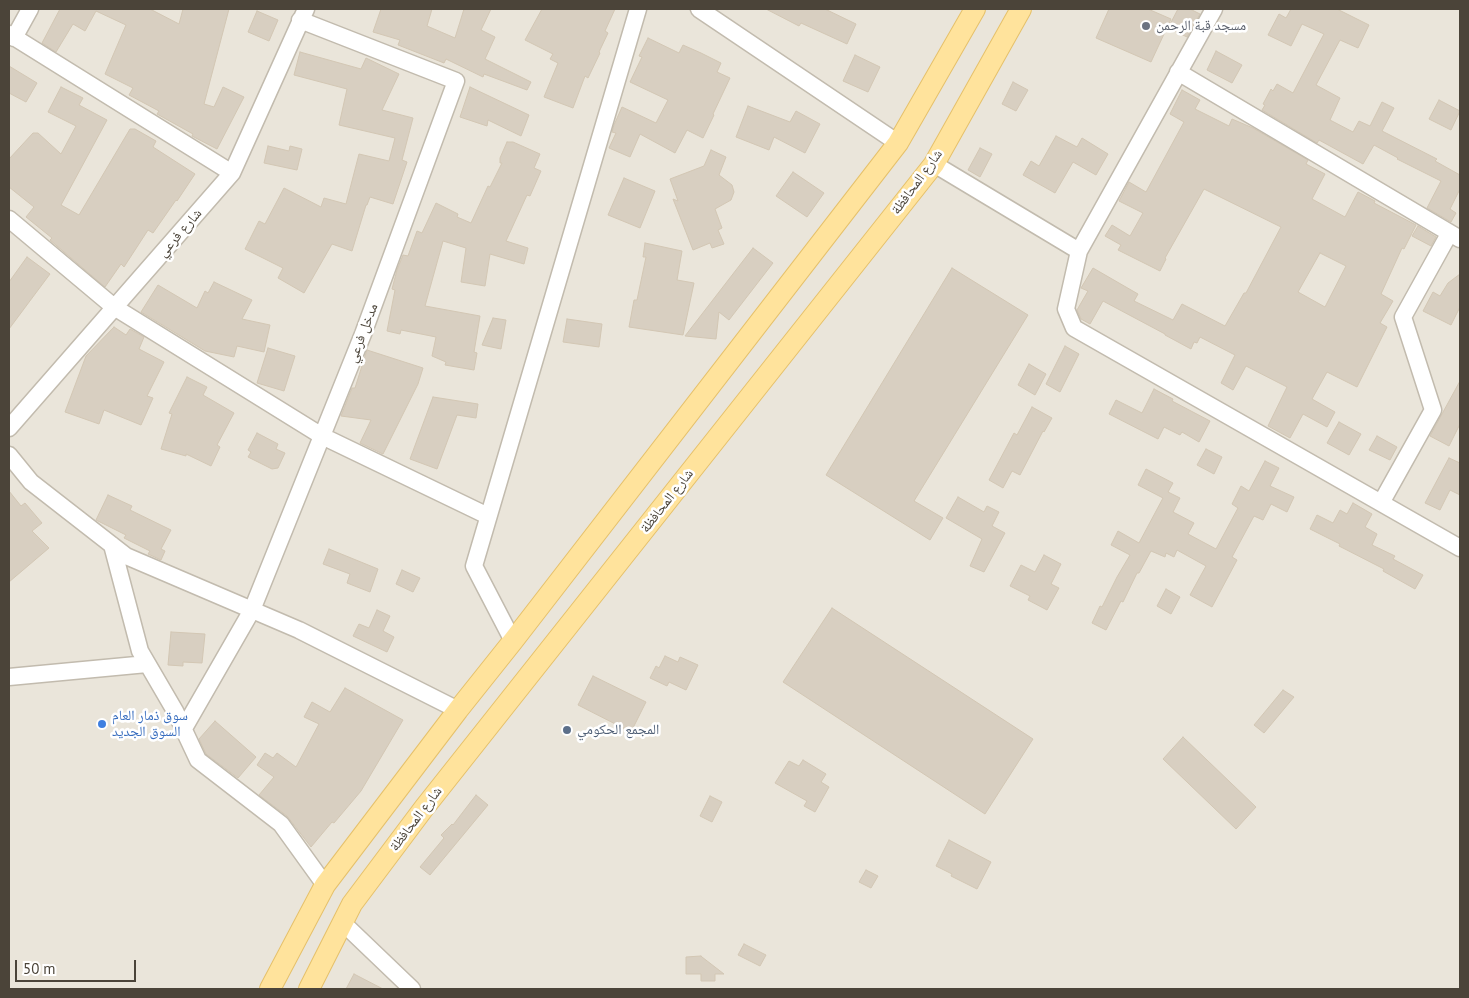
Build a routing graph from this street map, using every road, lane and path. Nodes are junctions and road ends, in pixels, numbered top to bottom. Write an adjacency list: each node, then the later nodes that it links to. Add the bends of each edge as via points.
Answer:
1 (30, 9): 8 (street)
2 (638, 9): 21 (street)
3 (700, 9): 10 (street)
4 (975, 9): 10 (main road)
5 (1021, 9): 11 (main road, شارع المحافظة)
6 (1214, 9): 9 (street)
7 (303, 14): 12 (street, شارع فرعي); 18 (street, مدخل فرعي, via 456,81)
8 (12, 36): 12 (street)
9 (1178, 72): 14 (street); 15 (street)
10 (898, 143): 25 (main road)
11 (934, 164): 15 (street); 31 (main road, شارع المحافظة)
12 (232, 173): 16 (street, شارع فرعي)
13 (9, 219): 16 (street)
14 (1455, 236): 20 (street, via 1403,317 1433,410)
15 (1079, 251): 20 (street, via 1066,308 1074,328)
16 (114, 308): 17 (street, شارع فرعي); 18 (street)
17 (9, 428)
18 (322, 436): 21 (street); 24 (street, مدخل فرعي)
19 (9, 454): 22 (street, via 31,482)
20 (1381, 503): 23 (street)
21 (488, 516): 25 (street, via 474,566)
22 (112, 545): 24 (street, via 126,556); 26 (street, via 140,652)
23 (1460, 548)
24 (252, 610): 28 (street, via 299,630); 29 (street, مدخل فرعي)
25 (513, 641): 28 (main road)
26 (147, 664): 27 (street); 29 (street)
27 (9, 677)
28 (458, 710): 30 (main road)
29 (183, 730): 32 (street, via 198,760 281,824)
30 (398, 788): 31 (main road); 32 (main road)
31 (424, 808): 33 (main road, شارع المحافظة, via 352,904)
32 (325, 885): 34 (main road)
33 (343, 922): 35 (main road, شارع المحافظة); 36 (street)
34 (270, 989)
35 (309, 989)
36 (412, 989)

